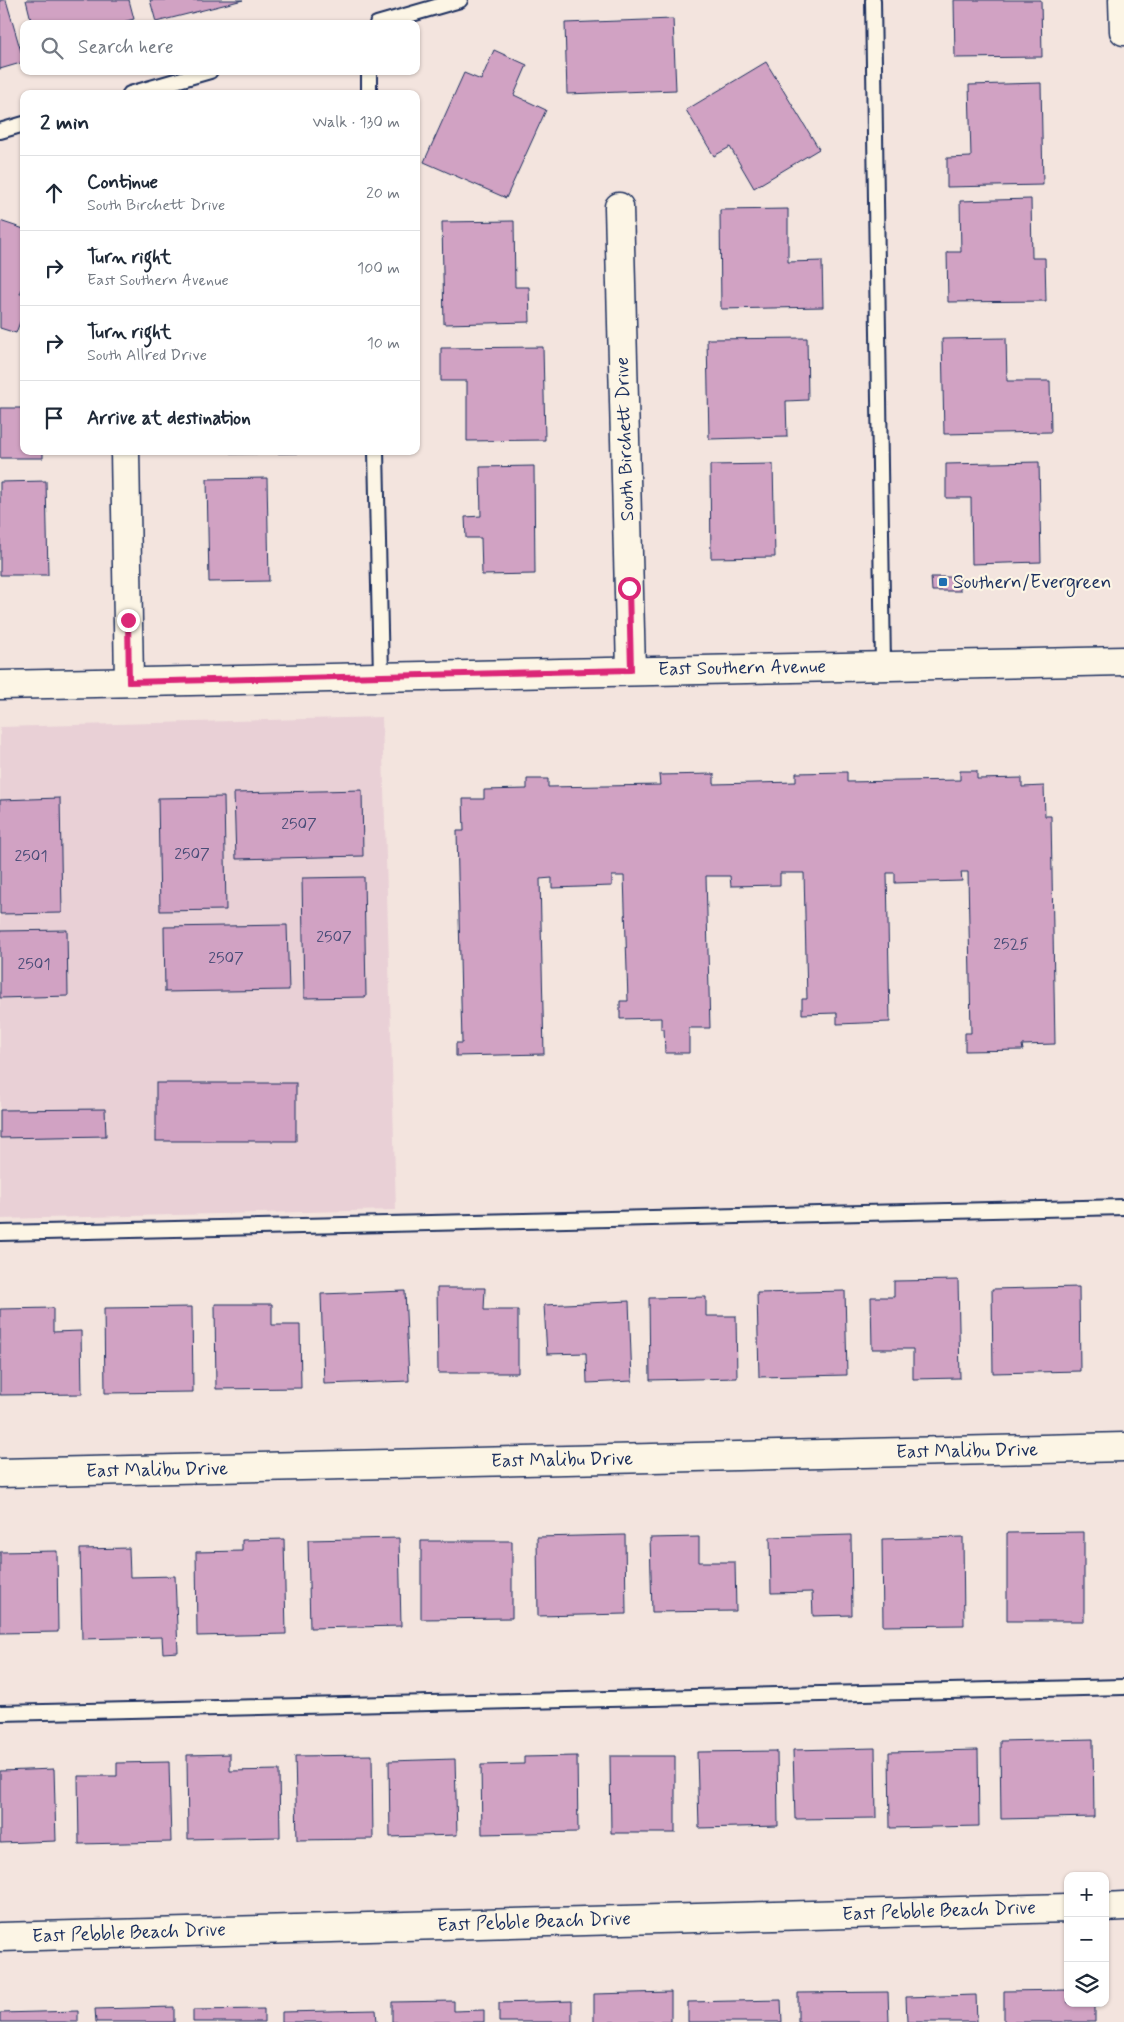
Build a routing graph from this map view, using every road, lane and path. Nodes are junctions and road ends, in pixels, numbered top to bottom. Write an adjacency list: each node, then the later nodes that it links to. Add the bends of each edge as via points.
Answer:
1 (460, 0): 4 (lane)
2 (873, 0): 16 (lane)
3 (1123, 0): 5 (street)
4 (391, 20)
5 (1124, 31)
6 (196, 75): 8 (lane)
7 (369, 75): 9 (lane)
8 (144, 90)
9 (369, 90)
10 (20, 125): 11 (lane)
11 (0, 131)
12 (619, 207): 17 (street, South Birchett Drive)
13 (125, 455): 19 (street)
14 (376, 455): 18 (lane)
15 (1124, 661): 16 (street, East Southern Avenue)
16 (884, 666): 17 (street, East Southern Avenue)
17 (631, 670): 18 (street, East Southern Avenue)
18 (381, 675): 19 (street, East Southern Avenue)
19 (129, 682): 20 (street, East Southern Avenue)
20 (0, 685)
21 (1124, 1207): 22 (lane)
22 (0, 1233)
23 (1124, 1447): 24 (street, East Malibu Drive)
24 (0, 1473)
25 (1124, 1687): 26 (lane)
26 (0, 1713)
27 (1124, 1906): 28 (street)
28 (1109, 1907)
29 (1064, 1908): 30 (street, East Pebble Beach Drive)
30 (0, 1936)

